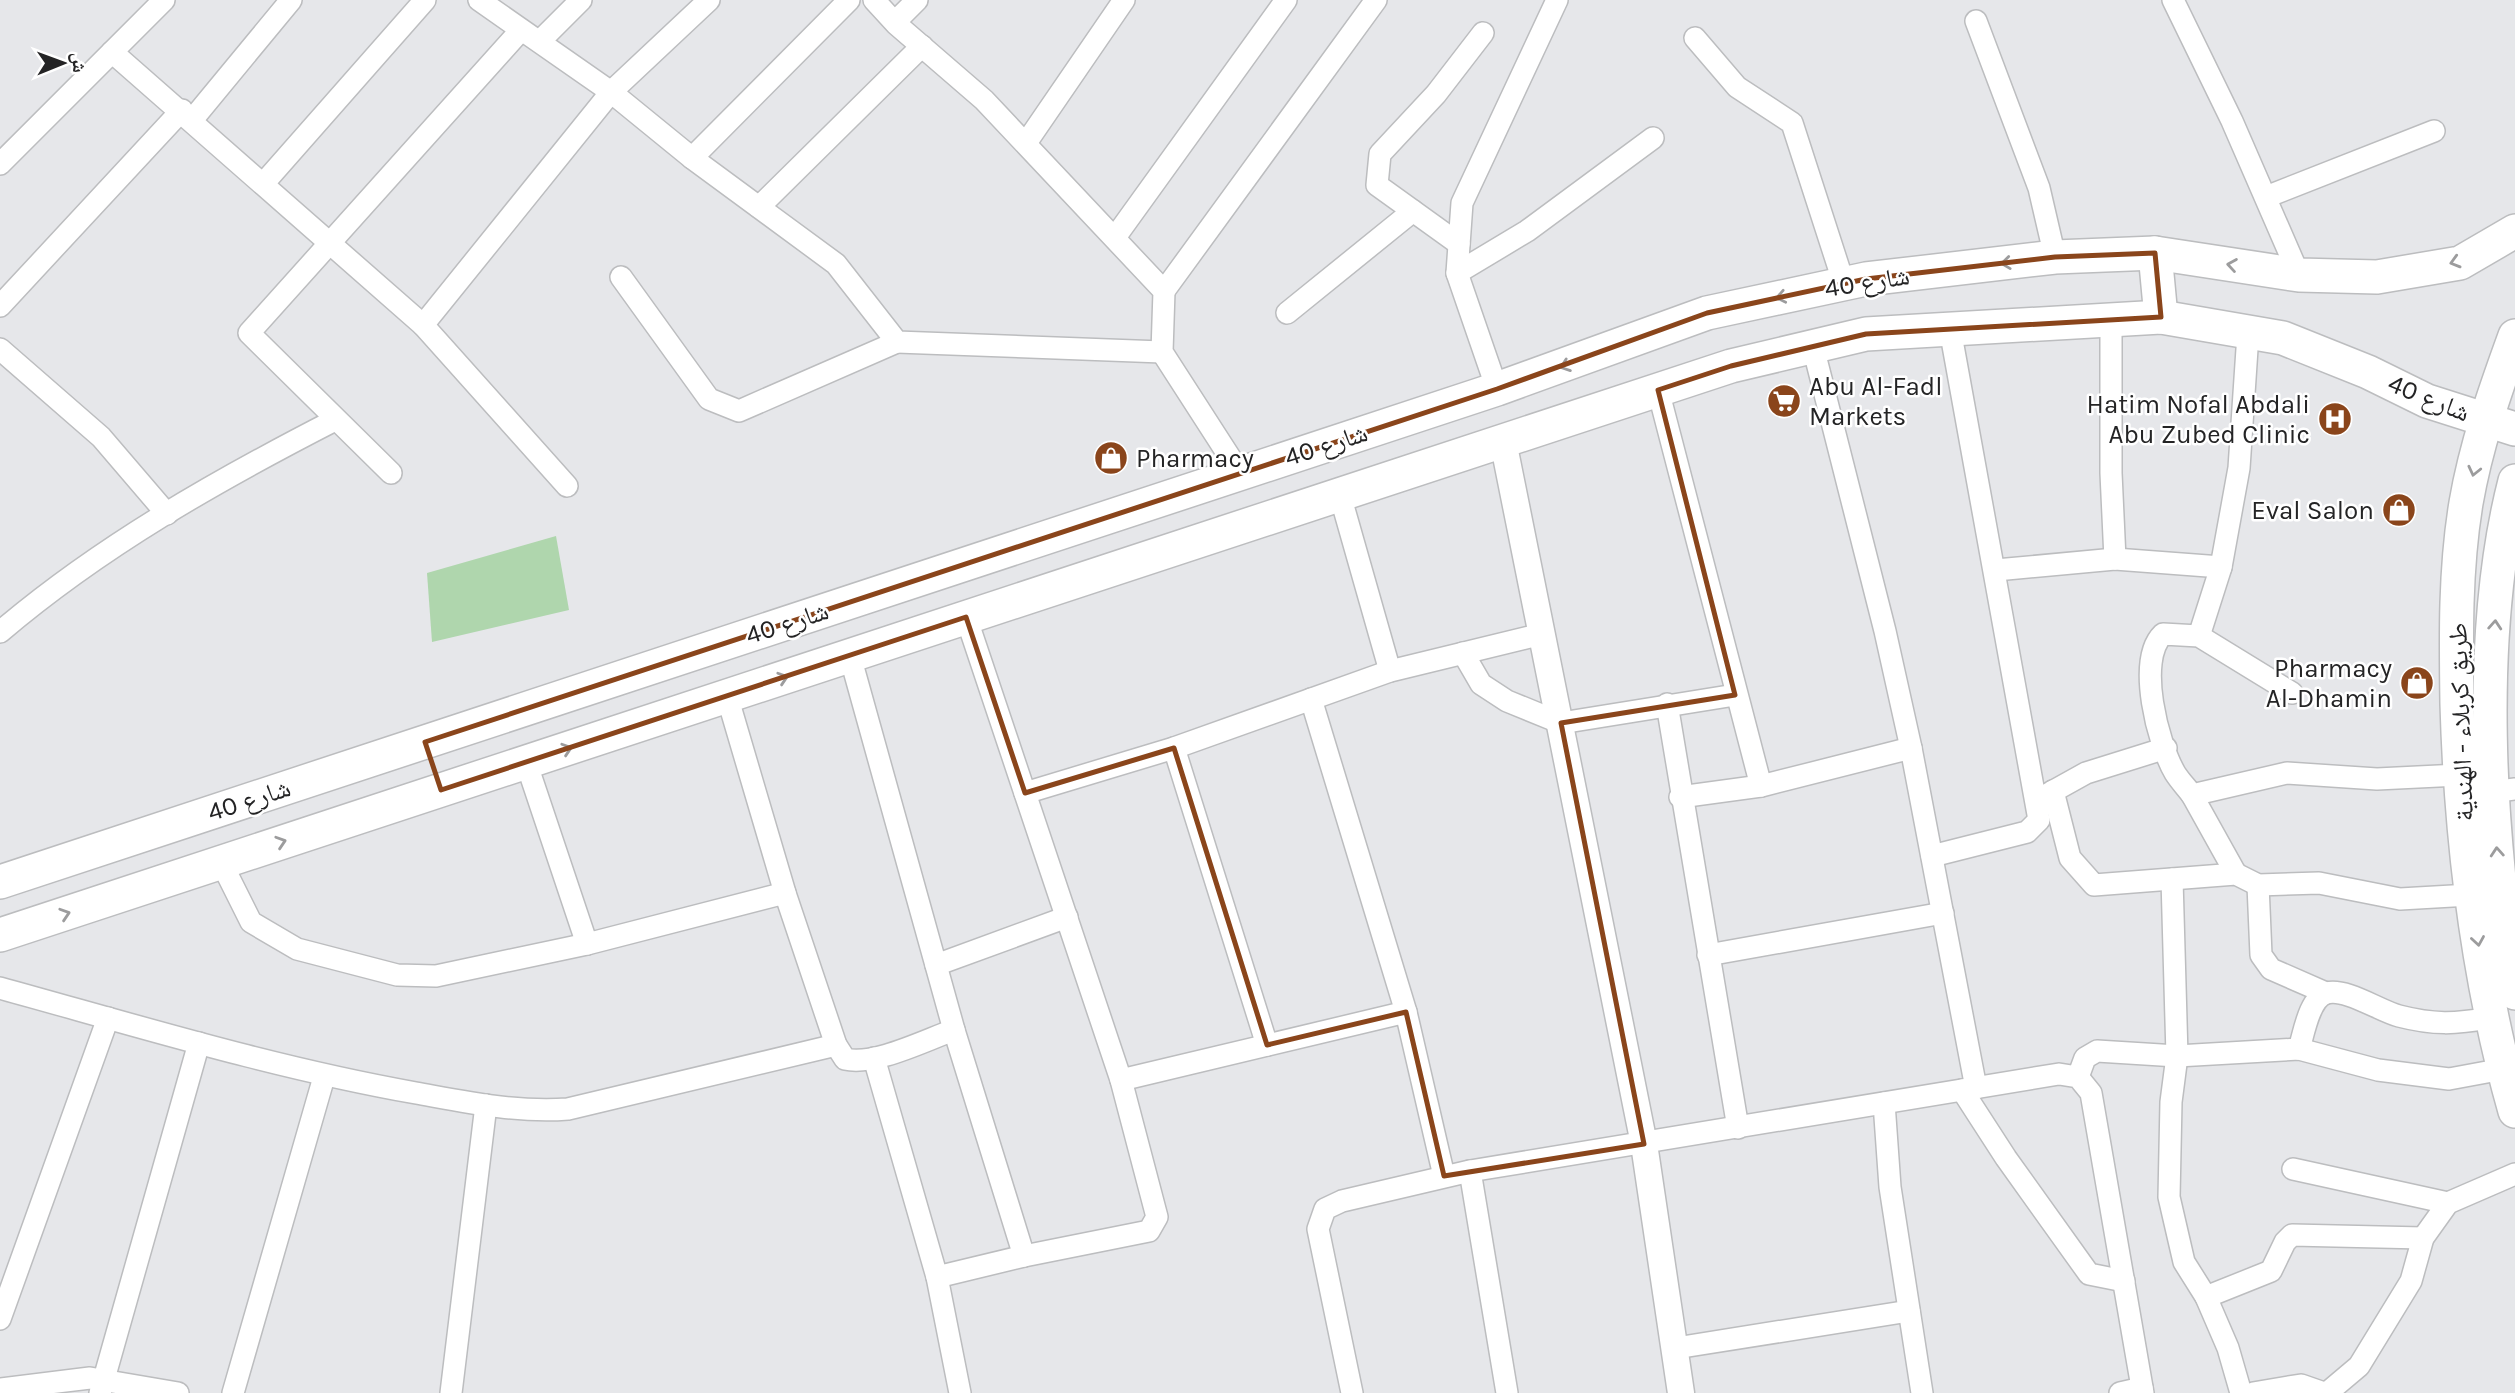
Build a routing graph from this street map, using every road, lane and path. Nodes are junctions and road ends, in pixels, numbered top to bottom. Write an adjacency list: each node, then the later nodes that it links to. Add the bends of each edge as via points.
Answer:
1 (164, 0): 22 (street)
2 (291, 0): 24 (street)
3 (425, 0): 30 (street)
4 (479, 0): 17 (street)
5 (581, 0): 20 (street)
6 (709, 0): 23 (street)
7 (849, 0): 28 (street)
8 (874, 0): 16 (street)
9 (917, 0): 16 (street)
10 (1124, 0): 27 (street)
11 (1286, 0): 35 (street)
12 (1376, 0): 44 (street)
13 (1557, 0): 37 (street, via 1462,203)
14 (2173, 0): 31 (street)
15 (1976, 20): 39 (street, via 2039,188)
16 (895, 22): 21 (street)
17 (521, 30): 20 (street); 36 (street)
18 (1483, 33): 33 (street, via 1436,94 1380,154 1377,185)
19 (1695, 38): 43 (street, via 1737,87 1792,123)
20 (540, 41): 23 (street)
21 (922, 46): 27 (street); 32 (street)
22 (112, 52): 24 (street); 29 (street)
23 (611, 92): 28 (street); 49 (street)
24 (187, 115): 30 (street); 45 (street)
25 (2434, 131): 31 (street)
26 (1653, 138): 40 (street, via 1527,231)
27 (1026, 143): 35 (street)
28 (692, 158): 32 (street)
29 (0, 164)
30 (263, 184): 36 (street)
31 (2266, 197): 41 (street)
32 (760, 207): 53 (street, via 836,264)
33 (1413, 211): 37 (street); 46 (street)
34 (2515, 231): 41 (main road, شارع 40, one-way to 41, via 2460,263 2376,277)
35 (1116, 236): 44 (street)
36 (330, 243): 49 (street); 59 (street, via 249,333)
37 (1459, 244): 40 (street)
38 (2155, 253): 39 (main road, شارع 40); 41 (main road, شارع 40, one-way to 38); 47 (main road)
39 (2055, 257): 43 (main road, شارع 40, one-way to 43)
40 (1457, 273): 57 (street)
41 (2299, 275)
42 (621, 277): 53 (street, via 709,399 739,411)
43 (1844, 284): 57 (main road, شارع 40, one-way to 57, via 1707,313)
44 (1164, 291): 56 (street)
45 (0, 306)
46 (1287, 313)
47 (2161, 317): 48 (main road, شارع 40); 51 (main road, شارع 40)
48 (2111, 319): 50 (main road, شارع 40); 70 (street)
49 (423, 325): 65 (street)
50 (1950, 330): 54 (main road, شارع 40, via 1867,334); 72 (street)
51 (2248, 334): 60 (main road, شارع 40, via 2283,338 2427,401); 71 (street, via 2239,468)
52 (2515, 336): 60 (main road, طريق كربلاء - الهندية)
53 (897, 342): 56 (street)
54 (1813, 347): 58 (main road, شارع 40, via 1731,366); 88 (street)
55 (0, 349): 67 (street, via 101,438)
56 (1162, 352): 63 (street)
57 (1497, 389): 63 (main road, شارع 40)
58 (1658, 390): 61 (main road, شارع 40); 81 (street)
59 (335, 419): 62 (street); 67 (street, via 217,481)
60 (2500, 424): 68 (main road, طريق كربلاء - الهندية, one-way to 68)
61 (1503, 441): 66 (main road, شارع 40); 75 (street)
62 (391, 473)
63 (1240, 473): 86 (main road, شارع 40)
64 (2515, 481): 69 (main road)
65 (567, 486)
66 (1340, 495): 73 (main road, شارع 40); 79 (street)
67 (167, 514): 74 (street, via 43,596)
68 (2463, 535): 69 (main road, via 2488,530); 91 (main road, طريق كربلاء - الهندية, via 2456,661)
69 (2503, 541): 95 (main road, one-way to 69, via 2492,672)
70 (2115, 559): 71 (street); 72 (street)
71 (2221, 567): 76 (street)
72 (1996, 570): 98 (street, via 2018,712)
73 (966, 617): 78 (main road, شارع 40); 96 (street)
74 (0, 632)
75 (1542, 634): 77 (street); 85 (street)
76 (2199, 636): 80 (street); 89 (street, via 2163,634 2152,650 2151,685)
77 (1463, 653): 79 (street); 85 (street, via 1481,684 1507,701)
78 (850, 656): 82 (main road, شارع 40, one-way to 78); 114 (street)
79 (1390, 671): 83 (street)
80 (2292, 693)
81 (1735, 695): 84 (street); 93 (street)
82 (727, 696): 90 (main road, شارع 40, one-way to 82); 107 (street)
83 (1311, 699): 87 (street); 118 (street)
84 (1667, 704): 85 (street); 99 (street)
85 (1561, 723): 137 (street)
86 (425, 742): 92 (main road, شارع 40); 94 (main road)
87 (1174, 748): 96 (street); 124 (street)
88 (1911, 748): 93 (street); 101 (street)
89 (2166, 748): 97 (street, via 2175,773); 98 (street, via 2086,773)
90 (526, 762): 94 (main road, شارع 40); 112 (street)
91 (2459, 775): 97 (street, via 2376,779 2287,773); 108 (main road, طريق كربلاء - الهندية)
92 (310, 780): 100 (main road); 105 (main road, شارع 40)
93 (1761, 786): 99 (street)
94 (441, 790): 100 (main road, شارع 40)
95 (2504, 790): 117 (main road, one-way to 95, via 2500,888)
96 (1026, 793): 110 (street)
97 (2192, 795): 103 (street)
98 (2045, 796): 101 (street, via 2039,820 2027,832); 104 (street, via 2070,858 2094,885)
99 (1681, 797): 113 (street)
100 (327, 827): 102 (main road, شارع 40, one-way to 100)
101 (1932, 856): 109 (street)
102 (220, 862): 111 (main road, شارع 40, one-way to 102); 112 (street, via 251,922 297,948 397,975 436,976)
103 (2236, 874): 104 (street); 106 (street)
104 (2172, 879): 126 (street)
105 (0, 882)
106 (2258, 885): 108 (street, via 2319,883 2400,899); 116 (street, via 2261,955 2271,969)
107 (785, 893): 112 (street); 123 (street)
108 (2470, 895): 120 (main road, طريق كربلاء - الهندية, one-way to 120)
109 (1943, 913): 113 (street); 132 (street)
110 (1067, 917): 114 (street); 131 (street)
111 (0, 935)
112 (587, 944)
113 (1708, 955): 136 (street)
114 (936, 965): 121 (street)
115 (0, 988): 119 (street)
116 (2326, 993): 120 (street, via 2447,1025); 125 (street, via 2315,1002)
117 (2515, 993)
118 (1406, 1012): 124 (street); 141 (street)
119 (108, 1018): 122 (street); 149 (street)
120 (2490, 1018): 128 (main road, طريق كربلاء - الهندية)
121 (954, 1030): 127 (street); 144 (street)
122 (199, 1043): 129 (street); 151 (street)
123 (836, 1045): 127 (street, via 845,1059); 134 (street, via 568,1109)
124 (1267, 1045): 131 (street)
125 (2299, 1049): 126 (street); 128 (street, via 2378,1070 2449,1079)
126 (2177, 1056): 130 (street, via 2097,1051 2085,1058); 147 (street, via 2169,1197 2184,1262)
127 (874, 1058): 145 (street)
128 (2503, 1069): 135 (main road, طريق كربلاء - الهندية)
129 (324, 1077): 134 (street); 155 (street)
130 (2078, 1077): 132 (street, via 2059,1074); 146 (street, via 2091,1093)
131 (1121, 1080): 144 (street, via 1157,1217 1149,1231)
132 (1969, 1089): 133 (street); 146 (street, via 2006,1158 2089,1275)
133 (1884, 1103): 136 (street); 148 (street, via 1890,1187)
134 (485, 1105): 156 (street)
135 (2515, 1111)
136 (1738, 1128): 137 (street)
137 (1643, 1144): 139 (street); 150 (street)
138 (2293, 1169): 142 (street)
139 (1470, 1171): 141 (street); 159 (street)
140 (2515, 1174): 142 (street)
141 (1444, 1176): 158 (street, via 1325,1209 1318,1229)
142 (2448, 1203): 143 (street)
143 (2423, 1238): 147 (street, via 2292,1235 2271,1271); 165 (street, via 2411,1281 2359,1366)
144 (1024, 1256): 145 (street)
145 (937, 1278): 157 (street)
146 (2123, 1281): 153 (street)
147 (2206, 1297): 163 (street)
148 (1909, 1311): 150 (street); 161 (street)
149 (0, 1320)
150 (1676, 1348): 160 (street)
151 (103, 1386): 152 (street); 154 (street)
152 (0, 1389)
153 (2143, 1390): 162 (street)
154 (178, 1393)
155 (233, 1393)
156 (451, 1393)
157 (960, 1393)
158 (1352, 1393)
159 (1507, 1393)
160 (1681, 1393)
161 (1922, 1393)
162 (2120, 1393)
163 (2241, 1393)
164 (2253, 1393): 165 (street, via 2301,1385)
165 (2326, 1393)

